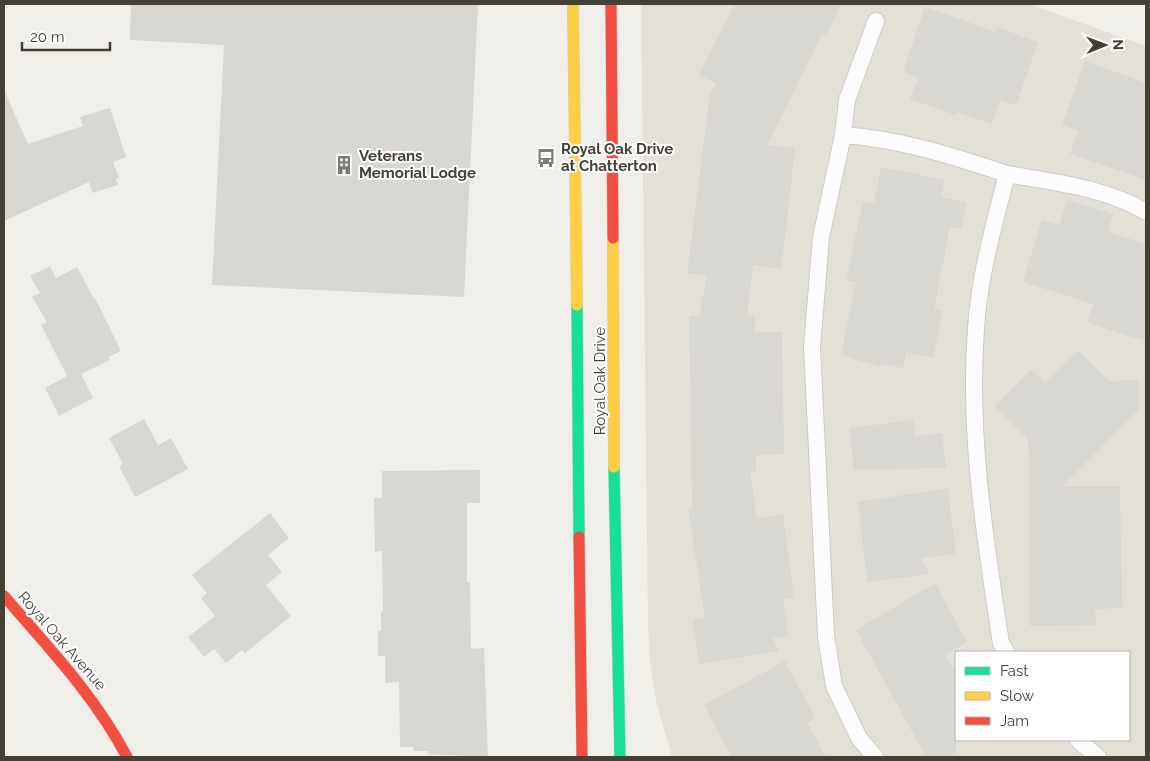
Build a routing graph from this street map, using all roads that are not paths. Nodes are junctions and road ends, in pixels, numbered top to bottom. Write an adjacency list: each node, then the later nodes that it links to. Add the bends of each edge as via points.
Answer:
1 (572, 4): 11 (main road, Royal Oak Drive)
2 (611, 4): 12 (main road, Royal Oak Drive)
3 (876, 21): 4 (lane, via 847,100)
4 (843, 135): 5 (lane, via 876,137 929,149); 13 (lane, via 821,237 812,347 826,636 834,686 859,738)
5 (1007, 174): 6 (lane, via 1085,189); 8 (lane, via 988,248 976,329 974,428 987,550 1001,642)
6 (1146, 212)
7 (4, 596): 10 (main road, Royal Oak Avenue, via 94,700)
8 (1006, 651)
9 (1079, 741): 14 (lane)
10 (127, 757)
11 (582, 757)
12 (620, 757)
13 (874, 757)
14 (1098, 757)

